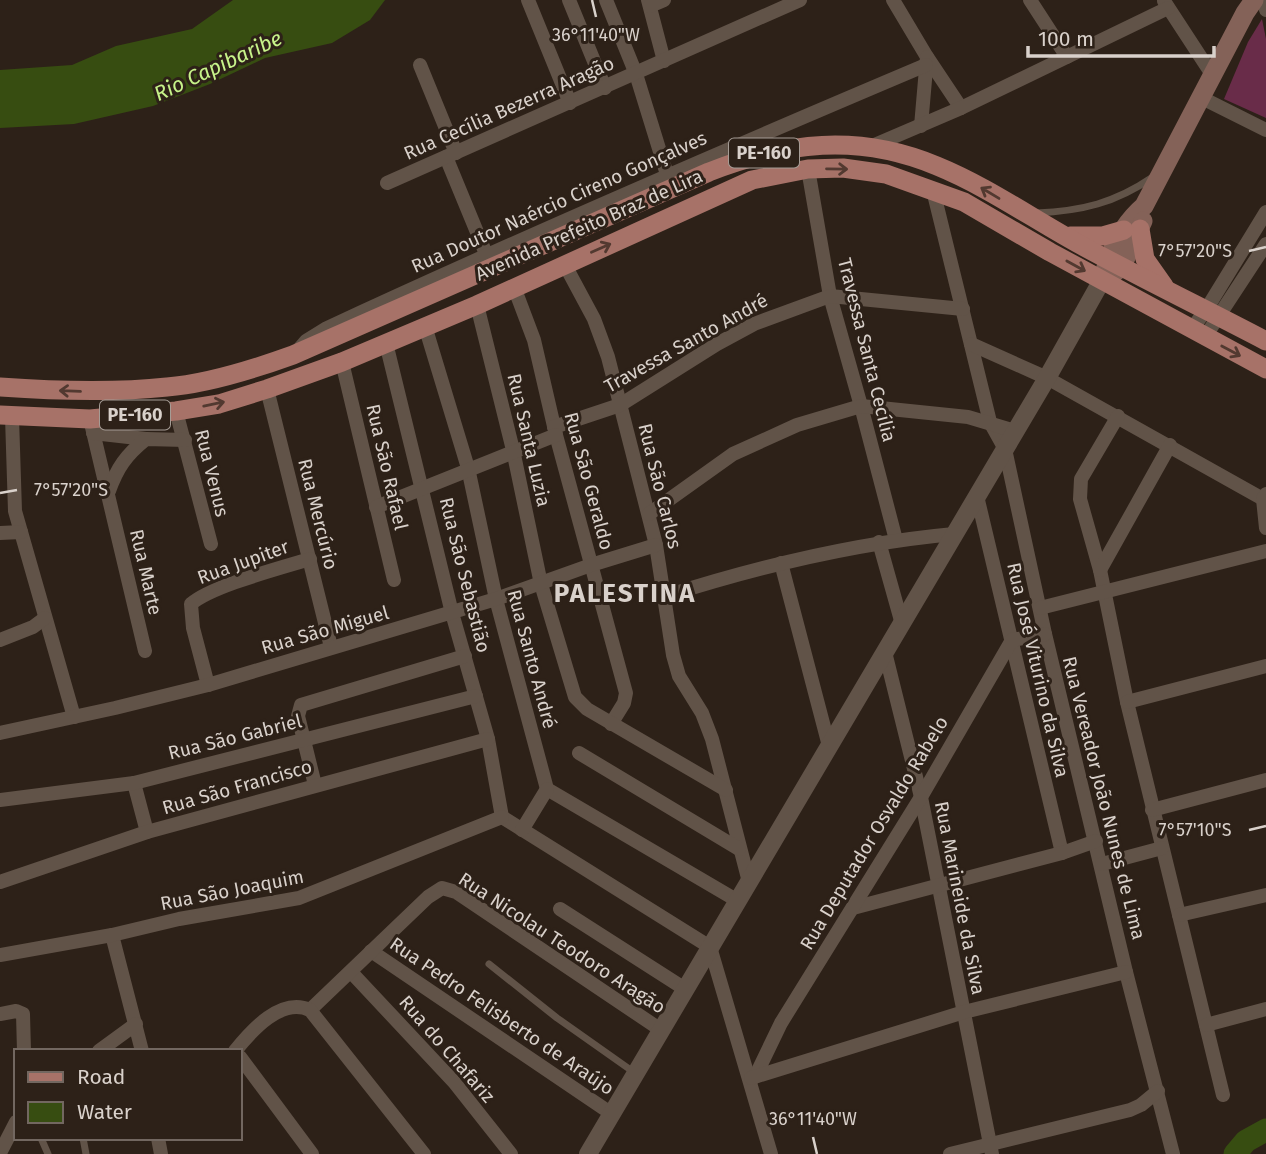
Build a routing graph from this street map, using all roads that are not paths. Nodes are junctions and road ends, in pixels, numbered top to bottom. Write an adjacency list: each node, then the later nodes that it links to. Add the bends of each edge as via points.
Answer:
1 (528, 0): 20 (street)
2 (569, 0): 18 (street)
3 (606, 0): 16 (street)
4 (800, 0): 13 (street, Rua Cecília Bezerra Aragão)
5 (893, 0): 14 (street)
6 (1030, 0): 12 (street)
7 (1254, 0): 17 (main road)
8 (1264, 0): 11 (street)
9 (654, 2): 13 (street)
10 (1166, 4): 12 (street); 17 (street)
11 (1266, 10)
12 (1067, 57): 21 (street)
13 (664, 61): 16 (street, Rua Cecília Bezerra Aragão)
14 (926, 61): 21 (street); 22 (street); 28 (street, Rua Doutor Naércio Cireno Gonçalves)
15 (420, 65): 25 (street)
16 (636, 74): 18 (street, Rua Cecília Bezerra Aragão); 28 (street)
17 (1213, 76): 19 (main road)
18 (605, 88): 20 (street, Rua Cecília Bezerra Aragão)
19 (1202, 98): 23 (street); 26 (main road)
20 (570, 103): 25 (street, Rua Cecília Bezerra Aragão)
21 (961, 108): 22 (street)
22 (921, 126): 24 (street)
23 (1266, 130)
24 (869, 148): 28 (main road, Avenida Prefeito Braz de Lira / PE-160, via 788,148); 32 (main road, Avenida Prefeito Braz de Lira / PE-160, one-way to 24, via 937,166)
25 (451, 155): 29 (street, Rua Cecília Bezerra Aragão); 36 (street)
26 (1165, 168): 32 (lane, via 1091,208); 33 (main road, via 1132,218)
27 (808, 169): 30 (main road, Avenida Prefeito Braz de Lira / PE-160, one-way to 30, via 886,174); 38 (main road, Avenida Prefeito Braz de Lira / PE-160, one-way to 27, via 751,180); 42 (street, Travessa Santa Cecília)
28 (669, 181): 36 (street, Rua Doutor Naércio Cireno Gonçalves); 51 (main road, Avenida Prefeito Braz de Lira / PE-160)
29 (387, 183)
30 (933, 190): 39 (main road, Avenida Prefeito Braz de Lira / PE-160, one-way to 39, via 964,202); 44 (street)
31 (1266, 212): 45 (street)
32 (1025, 214): 34 (main road, Avenida Prefeito Braz de Lira / PE-160)
33 (1132, 230): 34 (main road); 37 (main road); 41 (main road)
34 (1063, 236): 37 (main road, Avenida Prefeito Braz de Lira / PE-160)
35 (1266, 244): 45 (street)
36 (486, 254): 51 (street, Rua Doutor Naércio Cireno Gonçalves, via 327,328)
37 (1115, 263): 39 (main road); 41 (main road, Avenida Prefeito Braz de Lira / PE-160)
38 (565, 265): 40 (main road, Avenida Prefeito Braz de Lira / PE-160); 57 (street, Rua São Carlos, via 602,338)
39 (1102, 280): 47 (main road, Avenida Prefeito Braz de Lira / PE-160); 54 (street)
40 (513, 287): 43 (main road, Avenida Prefeito Braz de Lira / PE-160); 64 (street, Rua São Geraldo, via 534,340)
41 (1169, 292): 45 (main road, Avenida Prefeito Braz de Lira / PE-160)
42 (830, 296): 44 (street, Travessa Santo André); 57 (street, Travessa Santo André, via 754,324); 58 (street, Travessa Santa Cecília)
43 (477, 305): 46 (main road, Avenida Prefeito Braz de Lira / PE-160); 70 (street, Rua Santa Luzia)
44 (963, 309): 50 (street)
45 (1213, 313): 47 (street); 48 (main road, Avenida Prefeito Braz de Lira / PE-160)
46 (425, 326): 49 (main road, Avenida Prefeito Braz de Lira / PE-160); 71 (street, Rua Santo André)
47 (1198, 334): 53 (main road, Avenida Prefeito Braz de Lira / PE-160, one-way to 53)
48 (1266, 341)
49 (386, 343): 52 (main road, Avenida Prefeito Braz de Lira / PE-160); 72 (street, Rua São Sebastião)
50 (971, 344): 54 (street); 62 (street)
51 (293, 355): 55 (main road, Avenida Prefeito Braz de Lira / PE-160, one-way to 55, via 170,387 84,391)
52 (342, 362): 56 (main road, Avenida Prefeito Braz de Lira / PE-160); 76 (street, Rua São Rafael)
53 (1266, 369)
54 (1047, 377): 61 (street); 65 (street)
55 (0, 387)
56 (267, 389): 59 (main road, PE-160, one-way to 56); 87 (street, Rua Mercúrio)
57 (620, 405): 64 (street, Travessa Santo André); 77 (street, Rua São Carlos)
58 (862, 406): 62 (street); 77 (street, via 797,425 733,454); 82 (street, Travessa Santa Cecília)
59 (177, 411): 63 (main road, PE-160); 67 (street, Rua Venus)
60 (6, 416): 63 (main road, PE-160); 79 (street)
61 (1118, 416): 68 (street); 90 (street, via 1086,468 1079,489)
62 (990, 422): 65 (street); 69 (street)
63 (92, 426): 66 (street); 73 (street, Rua Marte)
64 (555, 431): 70 (street, Travessa Santo André); 89 (street, Rua São Geraldo)
65 (1015, 431): 69 (street)
66 (146, 439): 67 (street); 73 (street, via 116,470)
67 (185, 440): 84 (street, Rua Venus)
68 (1170, 445): 75 (street); 90 (street)
69 (1004, 449): 74 (street); 96 (street, Rua Vereador João Nunes de Lima)
70 (513, 450): 71 (street, Travessa Santo André); 92 (street, Rua Santa Luzia)
71 (468, 468): 72 (street, Travessa Santo André); 95 (street, Rua Santo André)
72 (423, 488): 76 (street, Travessa Santo André); 97 (street, Rua São Sebastião)
73 (108, 493): 104 (street, Rua Marte)
74 (977, 495): 81 (street); 102 (street, Rua José Viturino da Silva)
75 (1265, 496): 78 (street)
76 (376, 507): 91 (street, Rua São Rafael)
77 (649, 514): 85 (street, Rua São Carlos)
78 (1266, 528)
79 (21, 532): 80 (street); 98 (street)
80 (0, 533)
81 (954, 534): 82 (street); 99 (street)
82 (896, 540): 83 (street)
83 (879, 542): 88 (street); 99 (street)
84 (211, 544)
85 (656, 545): 89 (street, Rua São Miguel); 94 (street, Rua São Carlos)
86 (1266, 551): 93 (street)
87 (310, 559): 103 (street, Rua Mercúrio); 108 (street, Rua Jupiter, via 220,589 191,604)
88 (781, 562): 94 (street); 116 (street)
89 (591, 565): 92 (street, Rua São Miguel); 112 (street, Rua São Geraldo, via 626,693)
90 (1100, 570): 93 (street)
91 (394, 580)
92 (541, 584): 95 (street, Rua São Miguel); 112 (street, Rua Santa Luzia, via 575,697)
93 (1102, 591): 96 (street); 110 (street)
94 (666, 596): 122 (street, Rua São Carlos, via 679,676 707,725)
95 (496, 600): 97 (street, Rua São Miguel); 121 (street, Rua Santo André)
96 (1040, 608): 100 (street, Rua Vereador João Nunes de Lima)
97 (452, 612): 103 (street, Rua São Miguel); 106 (street, Rua São Sebastião)
98 (46, 618): 101 (street); 111 (street)
99 (902, 624): 105 (street)
100 (1045, 634): 102 (street); 129 (street, Rua Vereador João Nunes de Lima)
101 (0, 640)
102 (1012, 640): 123 (street, Rua Deputador Osvaldo Rabelo); 132 (street, Rua José Viturino da Silva)
103 (331, 647): 108 (street, Rua São Miguel)
104 (145, 651)
105 (885, 652): 116 (street); 123 (street, Rua Marineide da Silva)
106 (465, 656): 109 (street, Rua São Sebastião); 114 (street, via 312,700 299,708)
107 (1266, 666): 110 (street)
108 (208, 685): 111 (street, Rua São Miguel)
109 (476, 696): 114 (street, Rua São Gabriel); 115 (street, Rua São Sebastião)
110 (1127, 702): 125 (street)
111 (74, 717): 113 (street, Rua São Miguel)
112 (611, 723): 122 (street, Rua Santa Luzia)
113 (0, 733)
114 (304, 739): 119 (street, Rua São Gabriel); 120 (street)
115 (488, 739): 120 (street, Rua São Francisco); 126 (street, Rua São Sebastião)
116 (829, 746): 135 (street)
117 (579, 753): 131 (street)
118 (1266, 780): 125 (street)
119 (134, 783): 124 (street, Rua São Gabriel); 128 (street)
120 (315, 785): 128 (street, Rua São Francisco)
121 (547, 789): 127 (street); 138 (street)
122 (726, 790): 131 (street, Rua São Carlos)
123 (920, 797): 136 (street, Rua Marineide da Silva); 139 (street, Rua Deputador Osvaldo Rabelo)
124 (0, 800)
125 (1152, 810): 130 (street)
126 (502, 817): 127 (street); 142 (street, Rua São Joaquim, via 299,898)
127 (522, 830): 143 (street)
128 (147, 832): 134 (street, Rua São Francisco)
129 (1096, 841): 132 (street); 133 (street, Rua Vereador João Nunes de Lima)
130 (1162, 848): 133 (street); 141 (street)
131 (739, 849): 135 (street, Rua São Carlos)
132 (1062, 853): 136 (street)
133 (1101, 863): 148 (street, Rua Vereador João Nunes de Lima)
134 (0, 882)
135 (749, 882): 138 (street)
136 (937, 886): 139 (street); 152 (street, Rua Marineide da Silva)
137 (1266, 895): 141 (street)
138 (738, 901): 143 (street)
139 (853, 908): 163 (street, Rua Deputador Osvaldo Rabelo)
140 (560, 909): 149 (street)
141 (1180, 915): 155 (street)
142 (112, 936): 145 (street, Rua São Joaquim); 154 (street)
143 (710, 947): 149 (street); 163 (street)
144 (371, 951): 147 (street); 156 (street, Rua Nicolau Teodoro Aragão, via 442,888 456,892); 166 (street, Rua Pedro Felisberto de Araújo)
145 (0, 955)
146 (489, 964): 162 (lane)
147 (351, 972): 151 (street); 172 (street, Rua do Chafariz, via 454,1082)
148 (1126, 972): 152 (street); 164 (street, Rua Vereador João Nunes de Lima)
149 (685, 989): 156 (street)
150 (1266, 1009): 155 (street)
151 (310, 1010): 160 (street, via 293,1007 269,1017); 171 (street)
152 (964, 1012): 163 (street); 168 (street, Rua Marineide da Silva)
153 (0, 1014): 157 (street, via 23,1014)
154 (136, 1024): 158 (street); 159 (street)
155 (1206, 1025): 165 (street)
156 (661, 1030): 162 (street)
157 (24, 1049)
158 (102, 1049)
159 (142, 1049)
160 (237, 1049)
161 (242, 1060): 170 (street)
162 (636, 1074): 166 (street)
163 (752, 1077): 174 (street)
164 (1158, 1091): 168 (street, via 1130,1110); 176 (street, Rua Vereador João Nunes de Lima)
165 (1223, 1095)
166 (612, 1114): 173 (street)
167 (14, 1126): 169 (street)
168 (991, 1149): 175 (street)
169 (0, 1153)
170 (312, 1154)
171 (424, 1154)
172 (511, 1154)
173 (588, 1154)
174 (771, 1154)
175 (950, 1154)
176 (1173, 1154)

